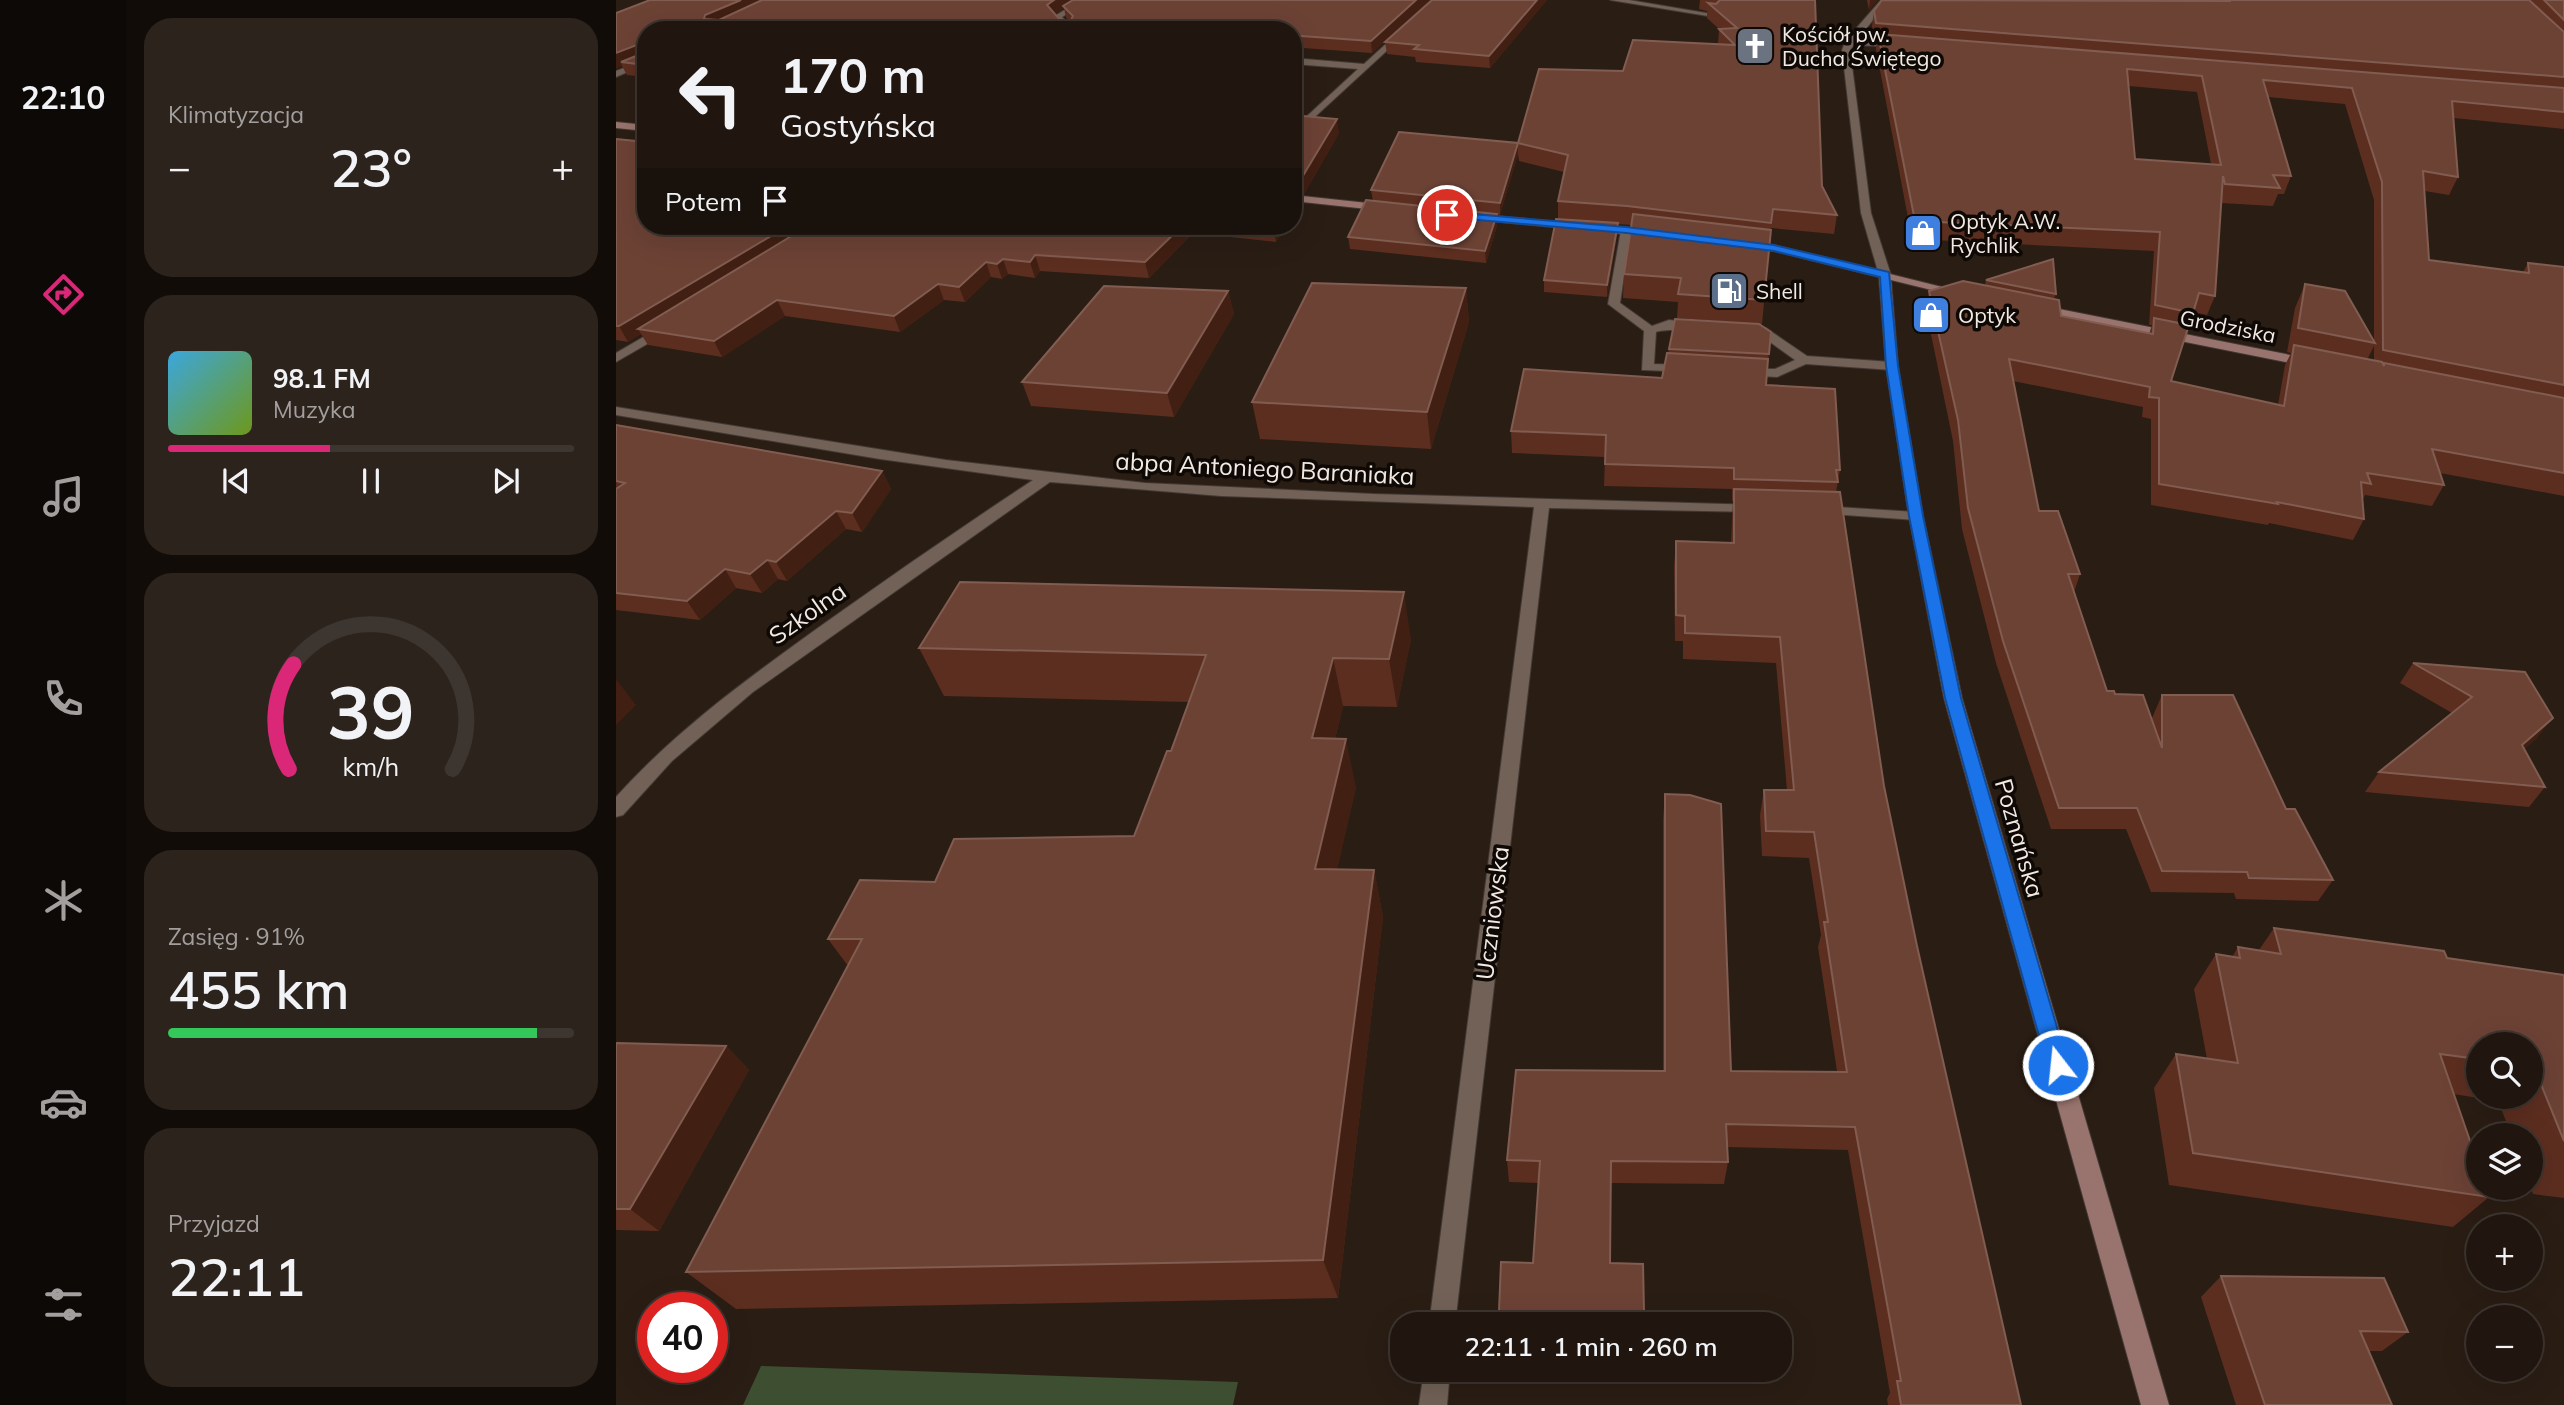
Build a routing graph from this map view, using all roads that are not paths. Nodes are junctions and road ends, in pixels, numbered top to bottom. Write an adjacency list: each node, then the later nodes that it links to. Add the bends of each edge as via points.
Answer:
1 (1087, 0): 6 (street, via 1057,17)
2 (1438, 0): 11 (street)
3 (1614, 0): 5 (street)
4 (1885, 0): 7 (street)
5 (1714, 15)
6 (1061, 21)
7 (1849, 42): 8 (street); 22 (street, via 1846,57 1866,213)
8 (1907, 46)
9 (1302, 62): 11 (street)
10 (637, 65): 12 (street)
11 (1366, 67): 14 (street)
12 (616, 74)
13 (616, 125): 15 (street)
14 (1302, 126)
15 (637, 127)
16 (1302, 199): 17 (street)
17 (1402, 210)
18 (1456, 216): 19 (street)
19 (1626, 230): 20 (street); 28 (street, via 1614,304)
20 (1664, 235)
21 (1727, 242): 22 (street, via 1774,248)
22 (1885, 275): 23 (street); 31 (street, Poznańska)
23 (1970, 296)
24 (2025, 306): 32 (street, Grodziska)
25 (676, 321): 29 (street)
26 (1709, 327): 28 (street, via 1669,324)
27 (1735, 329): 30 (street, via 1762,331)
28 (1650, 330): 33 (street, via 1647,367)
29 (616, 358)
30 (1804, 360): 31 (street); 34 (street, via 1777,373)
31 (1892, 366): 40 (street, Poznańska)
32 (2329, 367)
33 (1699, 369)
34 (1738, 371)
35 (616, 411): 36 (street, abpa Antoniego Baraniaka, via 907,460)
36 (1046, 478): 37 (street, abpa Antoniego Baraniaka, via 1259,494); 41 (street, Szkolna, via 752,682 690,732)
37 (1542, 502): 38 (street, abpa Antoniego Baraniaka); 42 (street, Uczniowska)
38 (1775, 509)
39 (1803, 509): 40 (street)
40 (1916, 516): 45 (street, Poznańska, via 1953,698)
41 (616, 810)
42 (1444, 1312)
43 (1436, 1382): 44 (street)
44 (1433, 1405)
45 (2155, 1405)

